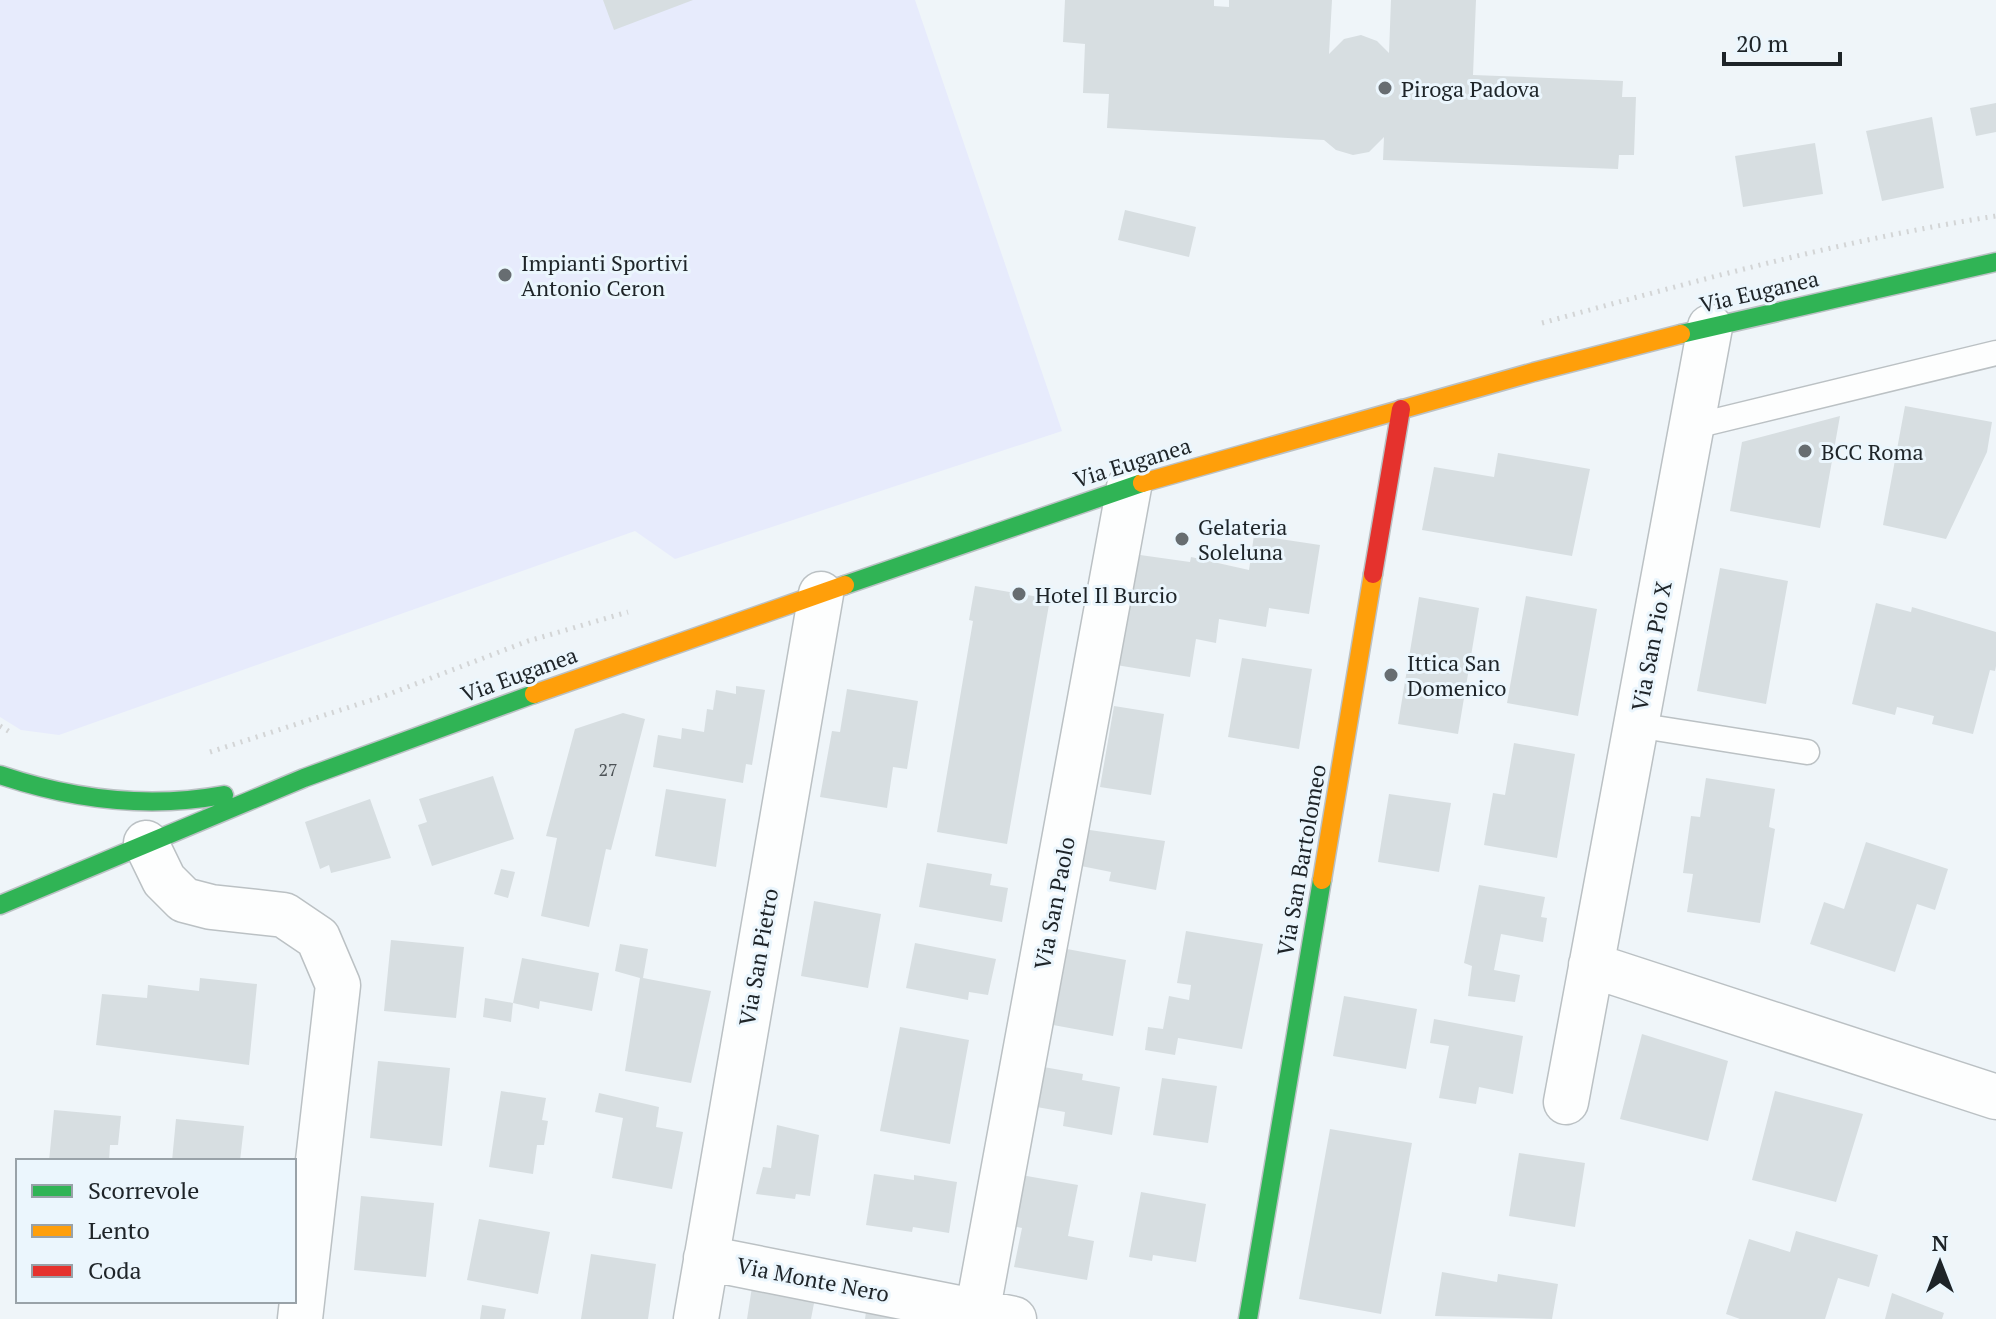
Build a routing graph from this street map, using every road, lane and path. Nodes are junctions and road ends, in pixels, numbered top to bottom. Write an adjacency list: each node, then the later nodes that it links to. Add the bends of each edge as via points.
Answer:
1 (1996, 262): 2 (street, Via Euganea)
2 (1710, 327): 4 (street, Via Euganea); 5 (street, Via San Pio X)
3 (1996, 353): 5 (lane)
4 (1401, 409): 6 (street, Via Euganea); 21 (street, Via San Bartolomeo)
5 (1691, 427): 8 (street, Via San Pio X)
6 (1129, 487): 7 (street, Via Euganea); 18 (street, Via San Paolo)
7 (821, 594): 11 (street, Via Euganea); 17 (street, Via San Pietro)
8 (1636, 725): 9 (lane); 14 (street, Via San Pio X)
9 (1807, 752)
10 (0, 775): 11 (street, Via Euganea, via 44,792 151,803 203,800)
11 (304, 778): 12 (street, Via Euganea)
12 (146, 843): 13 (street, Via Euganea); 19 (street, via 164,880 184,900 284,915 318,938 338,985)
13 (0, 905)
14 (1591, 965): 15 (street); 16 (street, Via San Pio X)
15 (1996, 1097)
16 (1566, 1102)
17 (706, 1258): 18 (street, Via Monte Nero); 20 (street, Via San Pietro)
18 (989, 1317)
19 (300, 1319)
20 (696, 1319)
21 (1248, 1319)

